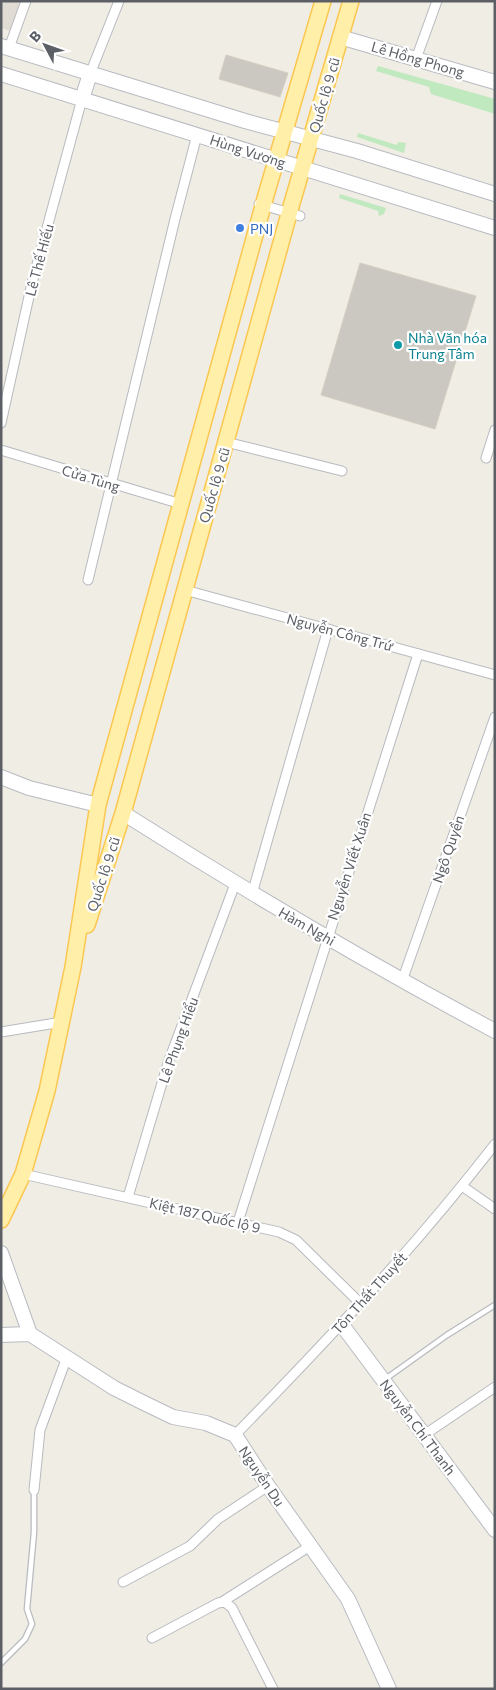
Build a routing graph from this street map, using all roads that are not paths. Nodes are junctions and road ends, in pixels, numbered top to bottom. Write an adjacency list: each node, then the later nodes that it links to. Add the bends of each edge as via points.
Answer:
1 (26, 1): 8 (street)
2 (119, 1): 11 (street)
3 (324, 1): 6 (main road, Quốc lộ 9 cũ)
4 (351, 1): 7 (main road, Quốc lộ 9 cũ)
5 (437, 1): 9 (street)
6 (315, 29): 7 (main road); 14 (main road, Quốc lộ 9 cũ)
7 (340, 37): 9 (street, Lê Hồng Phong); 16 (main road, Quốc lộ 9 cũ)
8 (5, 47): 11 (street, Hùng Vương)
9 (416, 59): 12 (street, Lê Hồng Phong)
10 (1, 74): 13 (street, Hùng Vương)
11 (90, 74): 13 (street); 14 (street, Hùng Vương)
12 (495, 82)
13 (82, 99): 15 (street, Hùng Vương); 23 (street, Lê Thế Hiếu, via 32,283)
14 (285, 131): 16 (street, Hùng Vương); 17 (main road, Quốc lộ 9 cũ)
15 (197, 135): 17 (street, Hùng Vương); 30 (street)
16 (311, 138): 18 (main road, Quốc lộ 9 cũ); 19 (street, Hùng Vương)
17 (277, 160): 18 (street, Hùng Vương); 20 (main road, Quốc lộ 9 cũ)
18 (302, 169): 21 (main road, Quốc lộ 9 cũ); 22 (street, Hùng Vương)
19 (495, 194)
20 (261, 204): 21 (street); 25 (main road, Quốc lộ 9 cũ)
21 (294, 214): 26 (main road, Quốc lộ 9 cũ)
22 (495, 228)
23 (1, 423)
24 (495, 430): 28 (street)
25 (200, 435): 26 (main road); 31 (main road, Quốc lộ 9 cũ)
26 (226, 442): 29 (street); 32 (main road, Quốc lộ 9 cũ)
27 (1, 450): 30 (street, Cửa Tùng)
28 (486, 458)
29 (342, 471)
30 (110, 484): 31 (street, Cửa Tùng); 33 (street)
31 (181, 504): 32 (main road); 34 (main road, Quốc lộ 9 cũ)
32 (206, 512): 35 (main road, Quốc lộ 9 cũ)
33 (88, 580)
34 (159, 583): 35 (main road); 41 (main road, Quốc lộ 9 cũ)
35 (184, 590): 36 (street, Nguyễn Công Trứ); 42 (main road, Quốc lộ 9 cũ)
36 (328, 629): 37 (street, Nguyễn Công Trứ); 44 (street)
37 (418, 654): 38 (street, Nguyễn Công Trứ); 45 (street, Nguyễn Viết Xuân)
38 (495, 675)
39 (495, 717): 47 (street, Ngô Quyền)
40 (1, 777): 41 (street, via 28,788)
41 (98, 805): 42 (main road); 46 (main road, Quốc lộ 9 cũ)
42 (123, 813): 43 (street, Hàm Nghi); 46 (main road, Quốc lộ 9 cũ)
43 (236, 884): 44 (street, Hàm Nghi); 55 (street, Lê Phụng Hiểu, via 168,1063)
44 (252, 894): 45 (street, Hàm Nghi)
45 (326, 937): 47 (street, Hàm Nghi); 58 (street, Nguyễn Viết Xuân)
46 (73, 967): 48 (main road, Quốc lộ 9 cũ)
47 (402, 981): 49 (street, Hàm Nghi)
48 (62, 1022): 50 (street); 52 (main road, Quốc lộ 9 cũ)
49 (495, 1031)
50 (1, 1032)
51 (495, 1144): 53 (street, Tôn Thất Thuyết)
52 (24, 1174): 54 (main road, Quốc lộ 9 cũ); 55 (street, Kiệt 187 Quốc lộ 9)
53 (462, 1186): 56 (street); 60 (street, Tôn Thất Thuyết)
54 (9, 1193): 57 (main road, Quốc lộ 9 cũ)
55 (128, 1197): 58 (street, Kiệt 187 Quốc lộ 9)
56 (495, 1209)
57 (1, 1220)
58 (238, 1222): 60 (street, Kiệt 187 Quốc lộ 9, via 279,1232 296,1240)
59 (1, 1253): 63 (street)
60 (360, 1304): 62 (street, Tôn Thất Thuyết)
61 (495, 1306): 66 (lane)
62 (342, 1325): 66 (street, Nguyễn Chí Thanh); 69 (street, Tôn Thất Thuyết)
63 (30, 1334): 64 (street); 65 (street, Nguyễn Du)
64 (1, 1335)
65 (67, 1357): 69 (street, Nguyễn Du, via 114,1388 144,1403 173,1416 206,1423); 71 (street, via 40,1430)
66 (383, 1380): 68 (street, Nguyễn Chí Thanh)
67 (495, 1387): 68 (street)
68 (424, 1434): 72 (street, Nguyễn Chí Thanh)
69 (235, 1435): 70 (street, Nguyễn Du)
70 (268, 1486): 73 (street, Nguyễn Du); 74 (street, via 218,1519 190,1546)
71 (34, 1490): 77 (lane, via 27,1608 32,1624 25,1639)
72 (495, 1530)
73 (310, 1546): 75 (street); 79 (street, Nguyễn Du, via 348,1598)
74 (123, 1582)
75 (222, 1602): 76 (street); 78 (street, via 232,1608)
76 (152, 1638)
77 (1, 1663)
78 (273, 1689)
79 (389, 1689)

